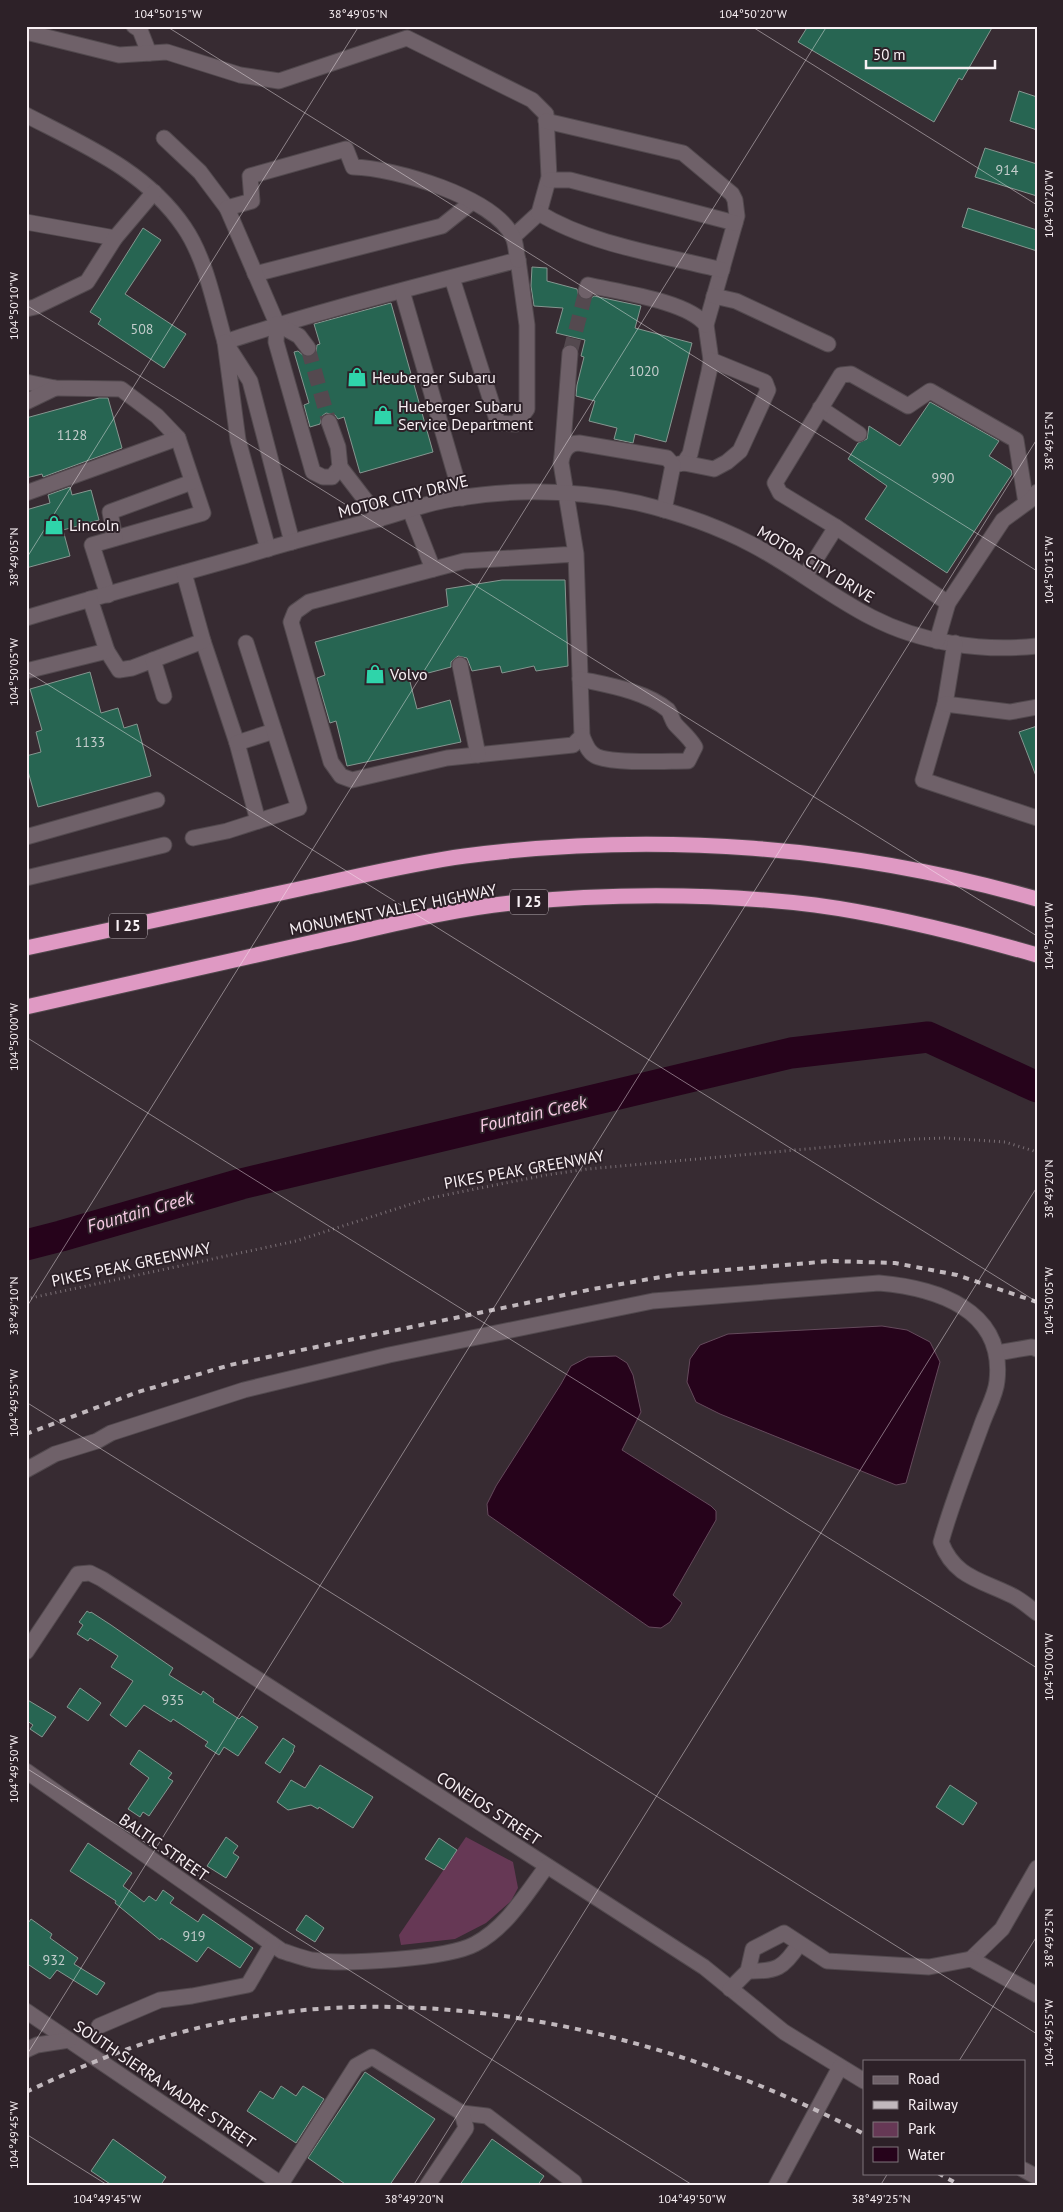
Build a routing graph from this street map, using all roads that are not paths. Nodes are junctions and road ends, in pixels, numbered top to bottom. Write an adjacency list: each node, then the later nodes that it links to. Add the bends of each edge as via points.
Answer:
1 (134, 26): 3 (street, via 140,30)
2 (26, 32): 3 (street, via 118,55)
3 (149, 53): 5 (street, via 166,52 240,75 279,81 406,38 532,100 546,114)
4 (26, 115): 8 (street, via 110,158)
5 (546, 121): 7 (street); 13 (street, via 683,153 732,194 737,209)
6 (164, 138): 10 (street, via 200,172)
7 (549, 180): 11 (street); 13 (street, via 570,180)
8 (154, 192): 15 (street); 26 (street, via 185,227 201,261)
9 (472, 202): 10 (street, via 442,186 371,167 353,167 346,148 250,176 252,201); 14 (street, via 495,214); 18 (street, via 442,226)
10 (227, 208): 18 (street)
11 (539, 213): 14 (street); 17 (street, via 559,226 584,235)
12 (26, 222): 15 (street)
13 (735, 223): 17 (street)
14 (513, 237): 16 (street)
15 (114, 238): 23 (street, via 87,282)
16 (518, 260): 19 (street); 19 (street, via 526,325 527,409 516,424 498,423)
17 (722, 270): 22 (street)
18 (255, 274): 24 (street)
19 (452, 278): 21 (street)
20 (587, 288): 25 (street, via 680,308 695,314)
21 (402, 291): 24 (street); 45 (street)
22 (714, 296): 25 (street); 27 (street, via 736,301)
23 (26, 309)
24 (278, 324): 26 (street); 28 (street, via 299,336); 40 (street, via 276,342 313,472 332,477)
25 (706, 325): 30 (street)
26 (225, 342): 52 (street, via 250,382); 53 (street, via 238,440)
27 (828, 344)
28 (308, 348)
29 (570, 353): 38 (street)
30 (711, 360): 39 (street, via 692,447); 39 (street, via 765,382 768,390 740,451 727,462 714,470)
31 (26, 382): 32 (street)
32 (55, 388): 33 (street); 37 (street, via 121,388 157,416)
33 (26, 402)
34 (820, 408): 36 (street); 46 (street, via 841,375 851,374 908,406 930,391 1016,440); 50 (street, via 775,483 780,493)
35 (329, 422): 40 (street, via 338,447)
36 (859, 434)
37 (178, 438): 41 (street); 43 (street)
38 (562, 456): 39 (street, via 568,446 579,443 667,458); 44 (street)
39 (678, 464): 48 (street)
40 (340, 467): 49 (street)
41 (192, 482): 51 (street, via 110,512); 51 (street, via 203,513)
42 (1037, 492): 46 (street)
43 (26, 493)
44 (567, 493): 45 (street, MOTOR CITY DRIVE, via 536,491); 48 (street, MOTOR CITY DRIVE); 54 (street)
45 (462, 498): 47 (street, MOTOR CITY DRIVE)
46 (1026, 503): 60 (street, via 1003,520)
47 (410, 510): 49 (street, MOTOR CITY DRIVE); 55 (street)
48 (664, 510): 57 (street, MOTOR CITY DRIVE, via 744,541)
49 (380, 519): 52 (street, MOTOR CITY DRIVE)
50 (836, 527): 57 (street); 60 (street)
51 (115, 538): 58 (street, via 92,545)
52 (292, 542): 53 (street, MOTOR CITY DRIVE)
53 (268, 549): 56 (street, MOTOR CITY DRIVE)
54 (576, 554): 55 (street, via 464,561); 71 (street)
55 (434, 569): 78 (street, via 309,602 295,612 292,622 331,762 341,776 352,780)
56 (184, 573): 58 (street, MOTOR CITY DRIVE); 62 (street)
57 (805, 576): 63 (street, MOTOR CITY DRIVE, via 872,617)
58 (108, 595): 59 (street, MOTOR CITY DRIVE)
59 (90, 599): 61 (street, MOTOR CITY DRIVE); 67 (street)
60 (948, 603): 63 (street)
61 (26, 618)
62 (203, 641): 68 (street); 77 (street)
63 (938, 641): 65 (street, MOTOR CITY DRIVE)
64 (246, 642): 75 (street)
65 (955, 644): 66 (street, MOTOR CITY DRIVE, via 981,648); 73 (street)
66 (1037, 646)
67 (107, 651): 68 (street, via 119,670); 70 (street)
68 (154, 660): 72 (street)
69 (460, 665): 78 (street)
70 (26, 671)
71 (580, 679): 76 (street); 76 (street, via 626,690 655,702 669,711 674,723 688,735 695,747 688,761 624,760 598,757 588,749)
72 (164, 696)
73 (945, 704): 74 (street, via 1010,712); 80 (street, via 923,780)
74 (1037, 707)
75 (274, 731): 77 (street); 81 (street, via 299,808)
76 (582, 736): 78 (street, via 572,745)
77 (236, 744): 81 (street)
78 (478, 754)
79 (157, 800): 82 (street)
80 (1037, 818)
81 (258, 822): 83 (street)
82 (26, 837)
83 (193, 838)
84 (164, 846): 85 (street)
85 (27, 876)
86 (1037, 899): 87 (highway, I 25, via 926,870 851,858 769,849 577,846 423,863)
87 (26, 948)
88 (1037, 955): 89 (highway, MONUMENT VALLEY HIGHWAY / I 25, via 916,923 816,905 717,896 579,897 432,916)
89 (26, 1007)
90 (1037, 1349): 91 (street)
91 (997, 1353): 92 (street, via 986,1327 971,1313 944,1296 901,1285 653,1301 389,1355 244,1390 111,1433 98,1441 54,1454); 93 (street, via 997,1382 941,1542 946,1554 971,1578 1013,1595)
92 (26, 1470)
93 (1037, 1613)
94 (26, 1652): 96 (street, CONEJOS STREET, via 78,1574 90,1572)
95 (26, 1770): 99 (street, BALTIC STREET)
96 (547, 1866): 99 (street, via 514,1911 493,1931 475,1944 451,1953 340,1961 312,1960); 102 (street, CONEJOS STREET, via 704,1967)
97 (1037, 1868): 100 (street, via 1002,1929)
98 (798, 1944): 100 (street, via 827,1961 929,1967); 101 (street, via 789,1959 769,1972); 101 (street, via 784,1932 753,1949)
99 (277, 1948): 105 (street, via 248,1985 160,2000)
100 (970, 1959): 103 (street)
101 (748, 1971): 102 (street)
102 (730, 1989): 108 (street, CONEJOS STREET, via 784,2032)
103 (1037, 1995)
104 (26, 2011): 106 (street, SOUTH SIERRA MADRE STREET)
105 (99, 2026)
106 (69, 2040): 107 (street); 113 (street, SOUTH SIERRA MADRE STREET)
107 (26, 2050)
108 (840, 2068): 109 (street, CONEJOS STREET); 116 (street)
109 (863, 2080)
110 (462, 2114): 113 (street, via 372,2057 356,2066); 114 (street, via 466,2128); 115 (street, via 487,2116 574,2182)
111 (1026, 2171): 112 (street)
112 (1037, 2178)
113 (282, 2185)
114 (427, 2186)
115 (572, 2186)
116 (776, 2186)

